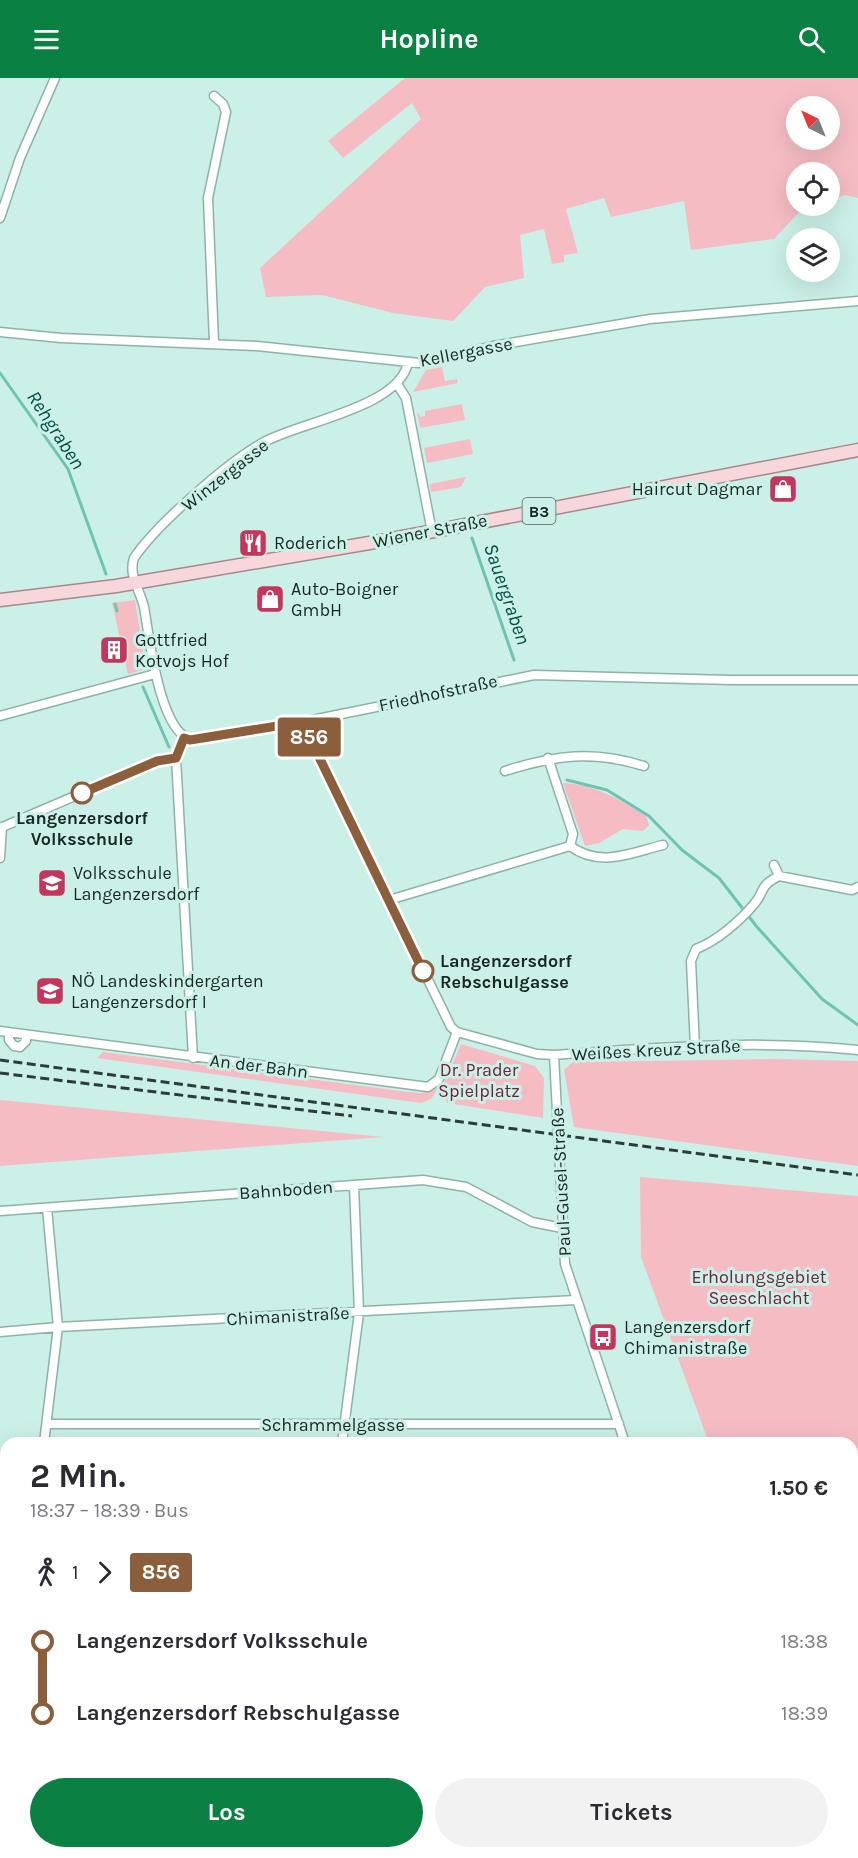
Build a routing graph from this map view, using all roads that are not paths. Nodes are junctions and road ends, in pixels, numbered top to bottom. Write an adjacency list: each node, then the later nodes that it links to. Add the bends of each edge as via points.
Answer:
1 (55, 78): 3 (street, via 20,158)
2 (214, 96): 6 (street, via 226,112 208,198)
3 (0, 218)
4 (858, 301): 7 (street, Kellergasse, via 650,319)
5 (0, 332): 6 (street, Kellergasse)
6 (214, 343): 7 (street, Kellergasse)
7 (408, 362): 8 (street, via 405,375)
8 (397, 384): 10 (street, via 405,398); 11 (street, Winzergasse, via 375,398 255,448 203,488 136,555 131,567)
9 (858, 450): 10 (main road, Wiener Straße / B3)
10 (432, 531): 11 (main road, Wiener Straße / B3)
11 (136, 583): 12 (main road, Wiener Straße / B3); 13 (street)
12 (0, 600)
13 (156, 674): 15 (street); 17 (street, via 174,725)
14 (858, 680): 16 (street, Friedhofstraße, via 534,675)
15 (0, 716)
16 (302, 722): 17 (street, Friedhofstraße); 29 (street)
17 (184, 738): 18 (street)
18 (176, 758): 22 (street, via 157,761); 36 (street)
19 (548, 758): 20 (street, via 566,755 623,760); 21 (street); 24 (street, via 573,834)
20 (644, 766)
21 (505, 771)
22 (1, 828): 25 (street)
23 (663, 844): 24 (street, via 599,859)
24 (570, 846): 29 (street)
25 (0, 858)
26 (774, 865): 27 (street)
27 (779, 876): 28 (street, via 852,890); 33 (street, via 764,886 758,900 710,944 692,954)
28 (858, 887)
29 (389, 900): 31 (street, via 451,1027)
30 (5, 1032): 32 (street, An der Bahn); 32 (street, An der Bahn, via 14,1046 20,1047)
31 (457, 1032): 35 (street, Weißes Kreuz Straße); 36 (street, An der Bahn, via 439,1078 428,1087)
32 (26, 1035): 36 (street, An der Bahn)
33 (695, 1047): 34 (street, Weißes Kreuz Straße, via 808,1045); 35 (street, Weißes Kreuz Straße)
34 (858, 1050)
35 (554, 1055): 40 (street, Paul-Gusel-Straße)
36 (193, 1058)
37 (354, 1185): 38 (street, Bahnboden); 40 (street, Bahnboden, via 423,1180 452,1184 481,1193 532,1222); 42 (street)
38 (47, 1208): 39 (street, Bahnboden); 43 (street)
39 (0, 1211)
40 (562, 1228): 41 (street, Paul-Gusel-Straße, via 564,1258)
41 (576, 1300): 42 (street, Chimanistraße); 46 (street, Paul-Gusel-Straße)
42 (359, 1313): 43 (street, Chimanistraße); 47 (street)
43 (58, 1327): 44 (street, Chimanistraße); 45 (street)
44 (0, 1332)
45 (47, 1424): 47 (street, Schrammelgasse); 48 (street)
46 (619, 1424): 47 (street, Schrammelgasse); 50 (street, Paul-Gusel-Straße)
47 (344, 1425): 49 (street)
48 (45, 1437)
49 (343, 1437)
50 (623, 1437)

